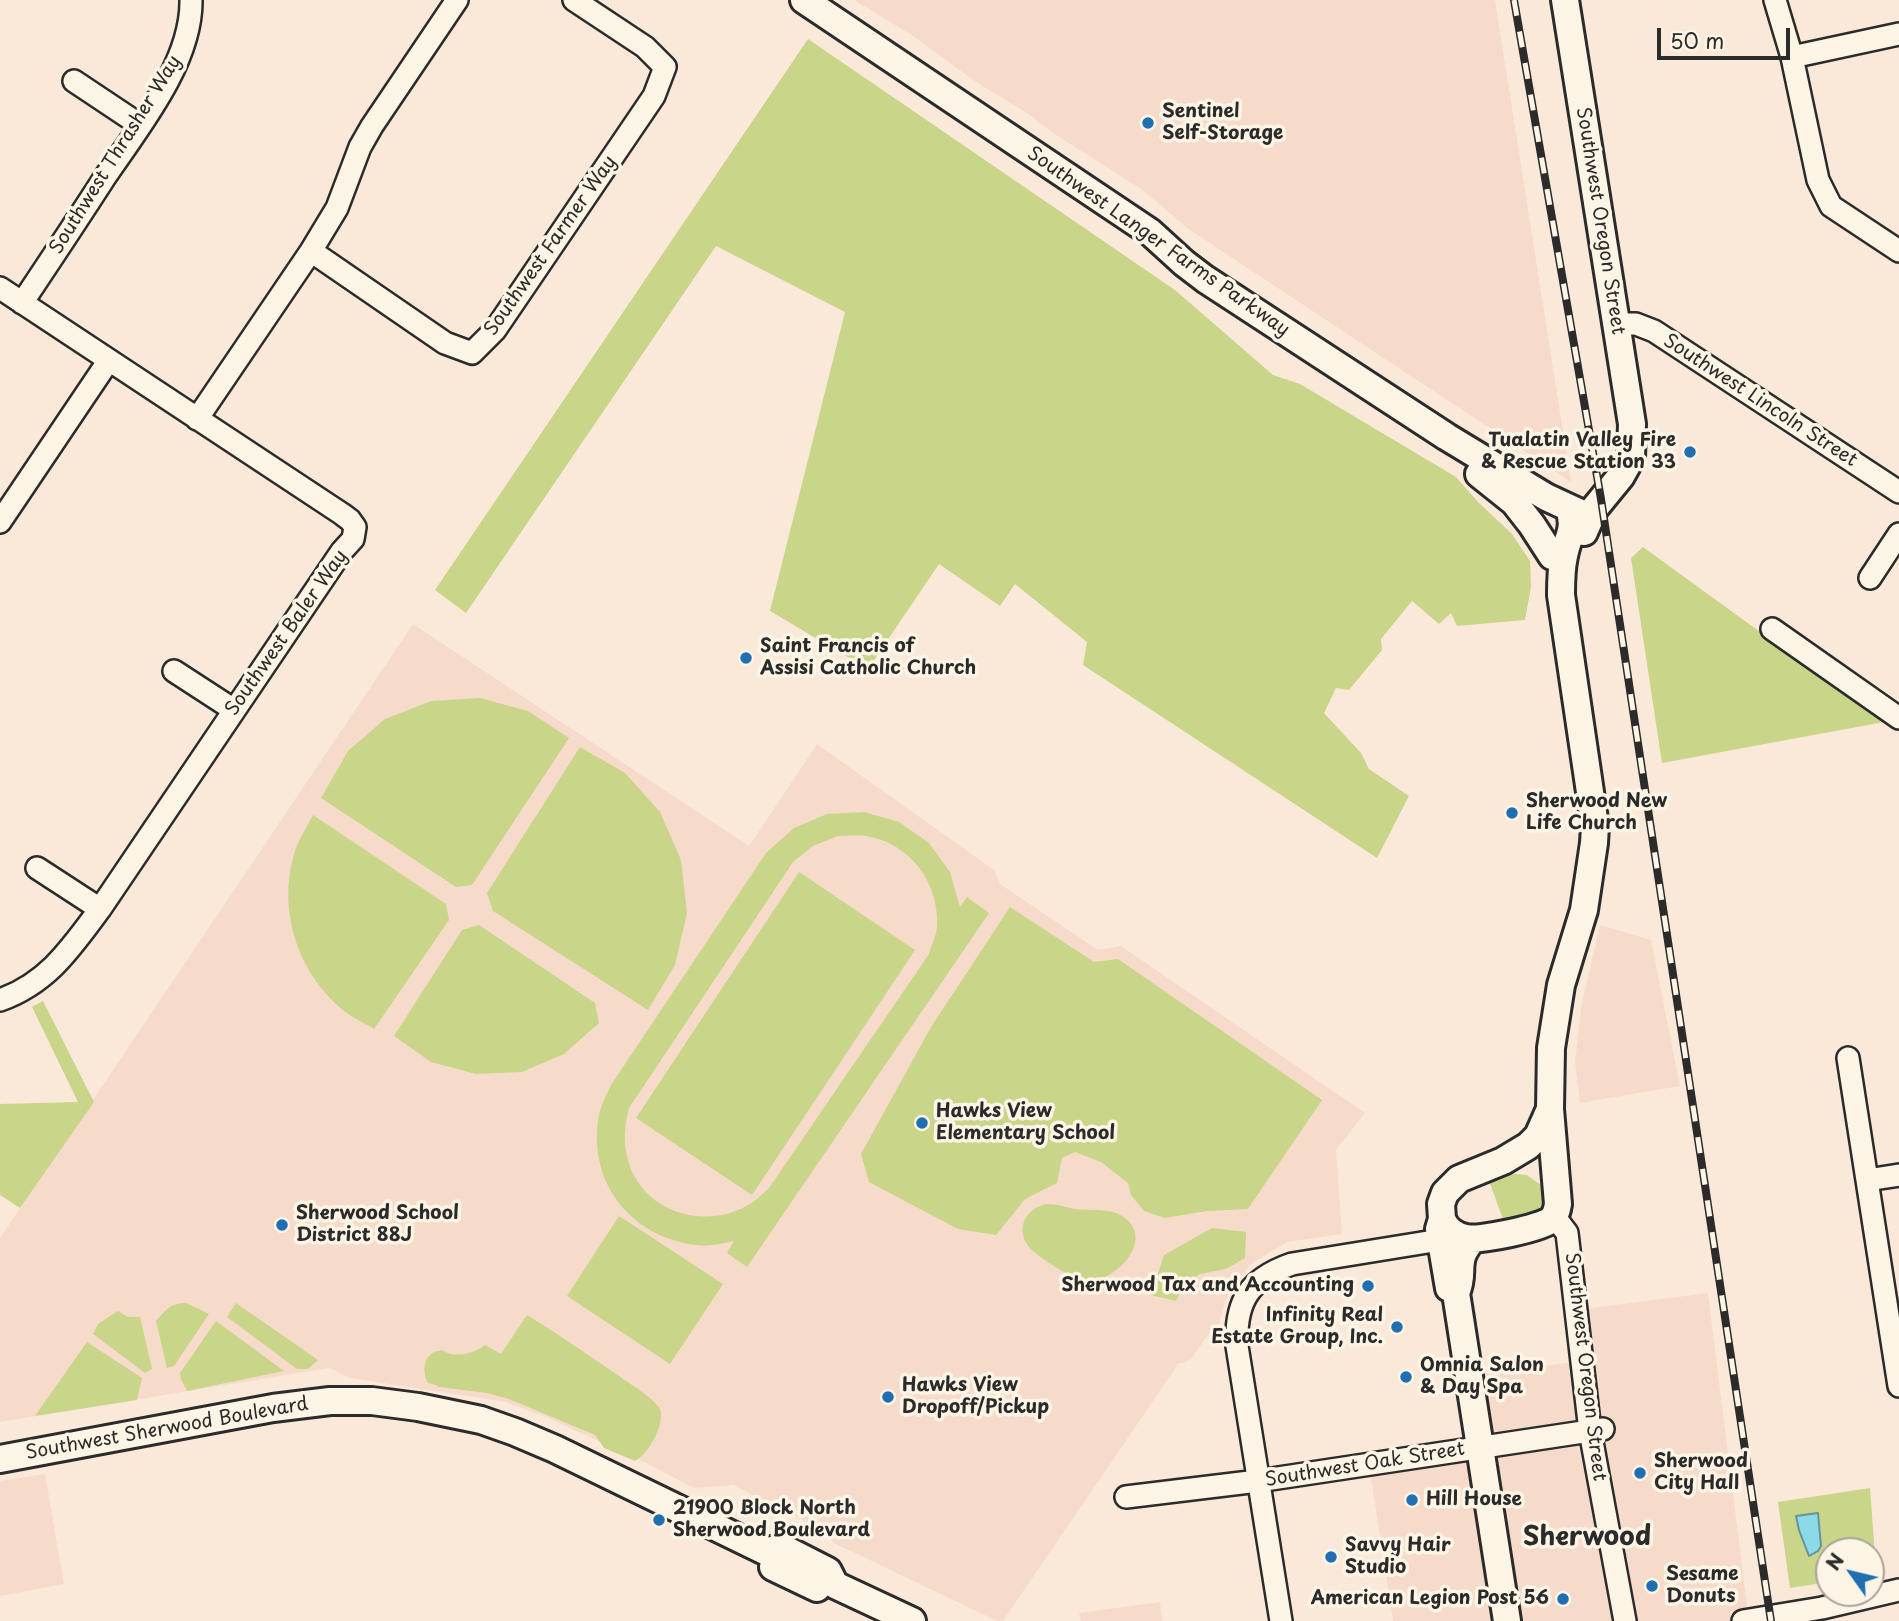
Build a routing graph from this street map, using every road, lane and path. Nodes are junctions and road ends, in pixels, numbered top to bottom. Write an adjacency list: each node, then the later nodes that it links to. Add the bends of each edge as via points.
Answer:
1 (191, 0): 10 (street, Southwest Thrasher Way, via 184,45)
2 (457, 0): 11 (street, via 372,126 337,208)
3 (574, 0): 11 (street, Southwest Farmer Way, via 645,47 664,67 654,96 495,330 472,353 446,343)
4 (804, 0): 18 (main road, Southwest Langer Farms Parkway, via 1150,232 1205,279)
5 (1565, 0): 15 (main road, Southwest Oregon Street)
6 (1775, 0): 8 (street)
7 (1899, 34): 8 (street)
8 (1792, 57): 12 (street, via 1818,180 1831,206)
9 (74, 81): 10 (street)
10 (140, 125): 14 (street, Southwest Thrasher Way)
11 (311, 251): 17 (street)
12 (1899, 251)
13 (0, 288): 14 (street, Southwest Baler Way)
14 (22, 303): 16 (street, Southwest Baler Way)
15 (1616, 324): 19 (street, Southwest Lincoln Street, via 1636,324 1654,331); 20 (main road, Southwest Oregon Street, via 1632,424 1630,442 1581,493)
16 (109, 360): 17 (street, Southwest Baler Way); 21 (street)
17 (197, 419): 28 (street, Southwest Baler Way, via 355,527 353,539)
18 (1447, 437): 20 (main road, Southwest Langer Farms Parkway); 23 (main road, via 1456,457 1514,502)
19 (1899, 492)
20 (1579, 512): 23 (main road, Southwest Oregon Street, via 1559,530); 25 (main road, via 1561,576)
21 (0, 522)
22 (1899, 534): 24 (street)
23 (1552, 556): 25 (main road, Southwest Oregon Street, via 1550,604)
24 (1870, 578)
25 (1564, 620): 34 (main road, Southwest Oregon Street, via 1595,827 1584,910 1561,985 1551,1048)
26 (1772, 629): 29 (street)
27 (174, 671): 28 (street)
28 (234, 710): 31 (street, Southwest Baler Way)
29 (1899, 718)
30 (37, 868): 31 (street)
31 (100, 909): 32 (street, Southwest Baler Way, via 45,976)
32 (0, 1000)
33 (1848, 1058): 37 (street)
34 (1550, 1109): 35 (main road, via 1534,1141); 38 (main road, Southwest Oregon Street)
35 (1503, 1161): 38 (main road, via 1531,1166); 40 (main road, via 1455,1182 1441,1204)
36 (1899, 1175): 37 (street)
37 (1867, 1180): 43 (street)
38 (1558, 1186): 39 (main road, Southwest Oregon Street)
39 (1554, 1216): 41 (main road, via 1541,1226); 44 (street, Southwest Oregon Street, via 1567,1233)
40 (1441, 1229): 41 (main road); 42 (main road, via 1448,1288); 47 (street, via 1292,1264 1272,1271 1247,1295 1239,1311 1237,1346)
41 (1473, 1239): 42 (main road, via 1461,1256)
42 (1456, 1293): 45 (main road)
43 (1899, 1386)
44 (1596, 1430): 45 (street, Southwest Oak Street); 53 (street, Southwest Oregon Street)
45 (1480, 1448): 47 (street, Southwest Oak Street); 52 (main road)
46 (0, 1458): 50 (main road, Southwest Sherwood Boulevard, via 330,1401 372,1401 444,1411 555,1449 769,1559 783,1548 828,1570 826,1586)
47 (1258, 1481): 48 (street, Southwest Oak Street); 51 (street)
48 (1126, 1497)
49 (1899, 1590): 54 (street)
50 (912, 1621)
51 (1281, 1621)
52 (1507, 1621)
53 (1625, 1621)
54 (1742, 1621)

